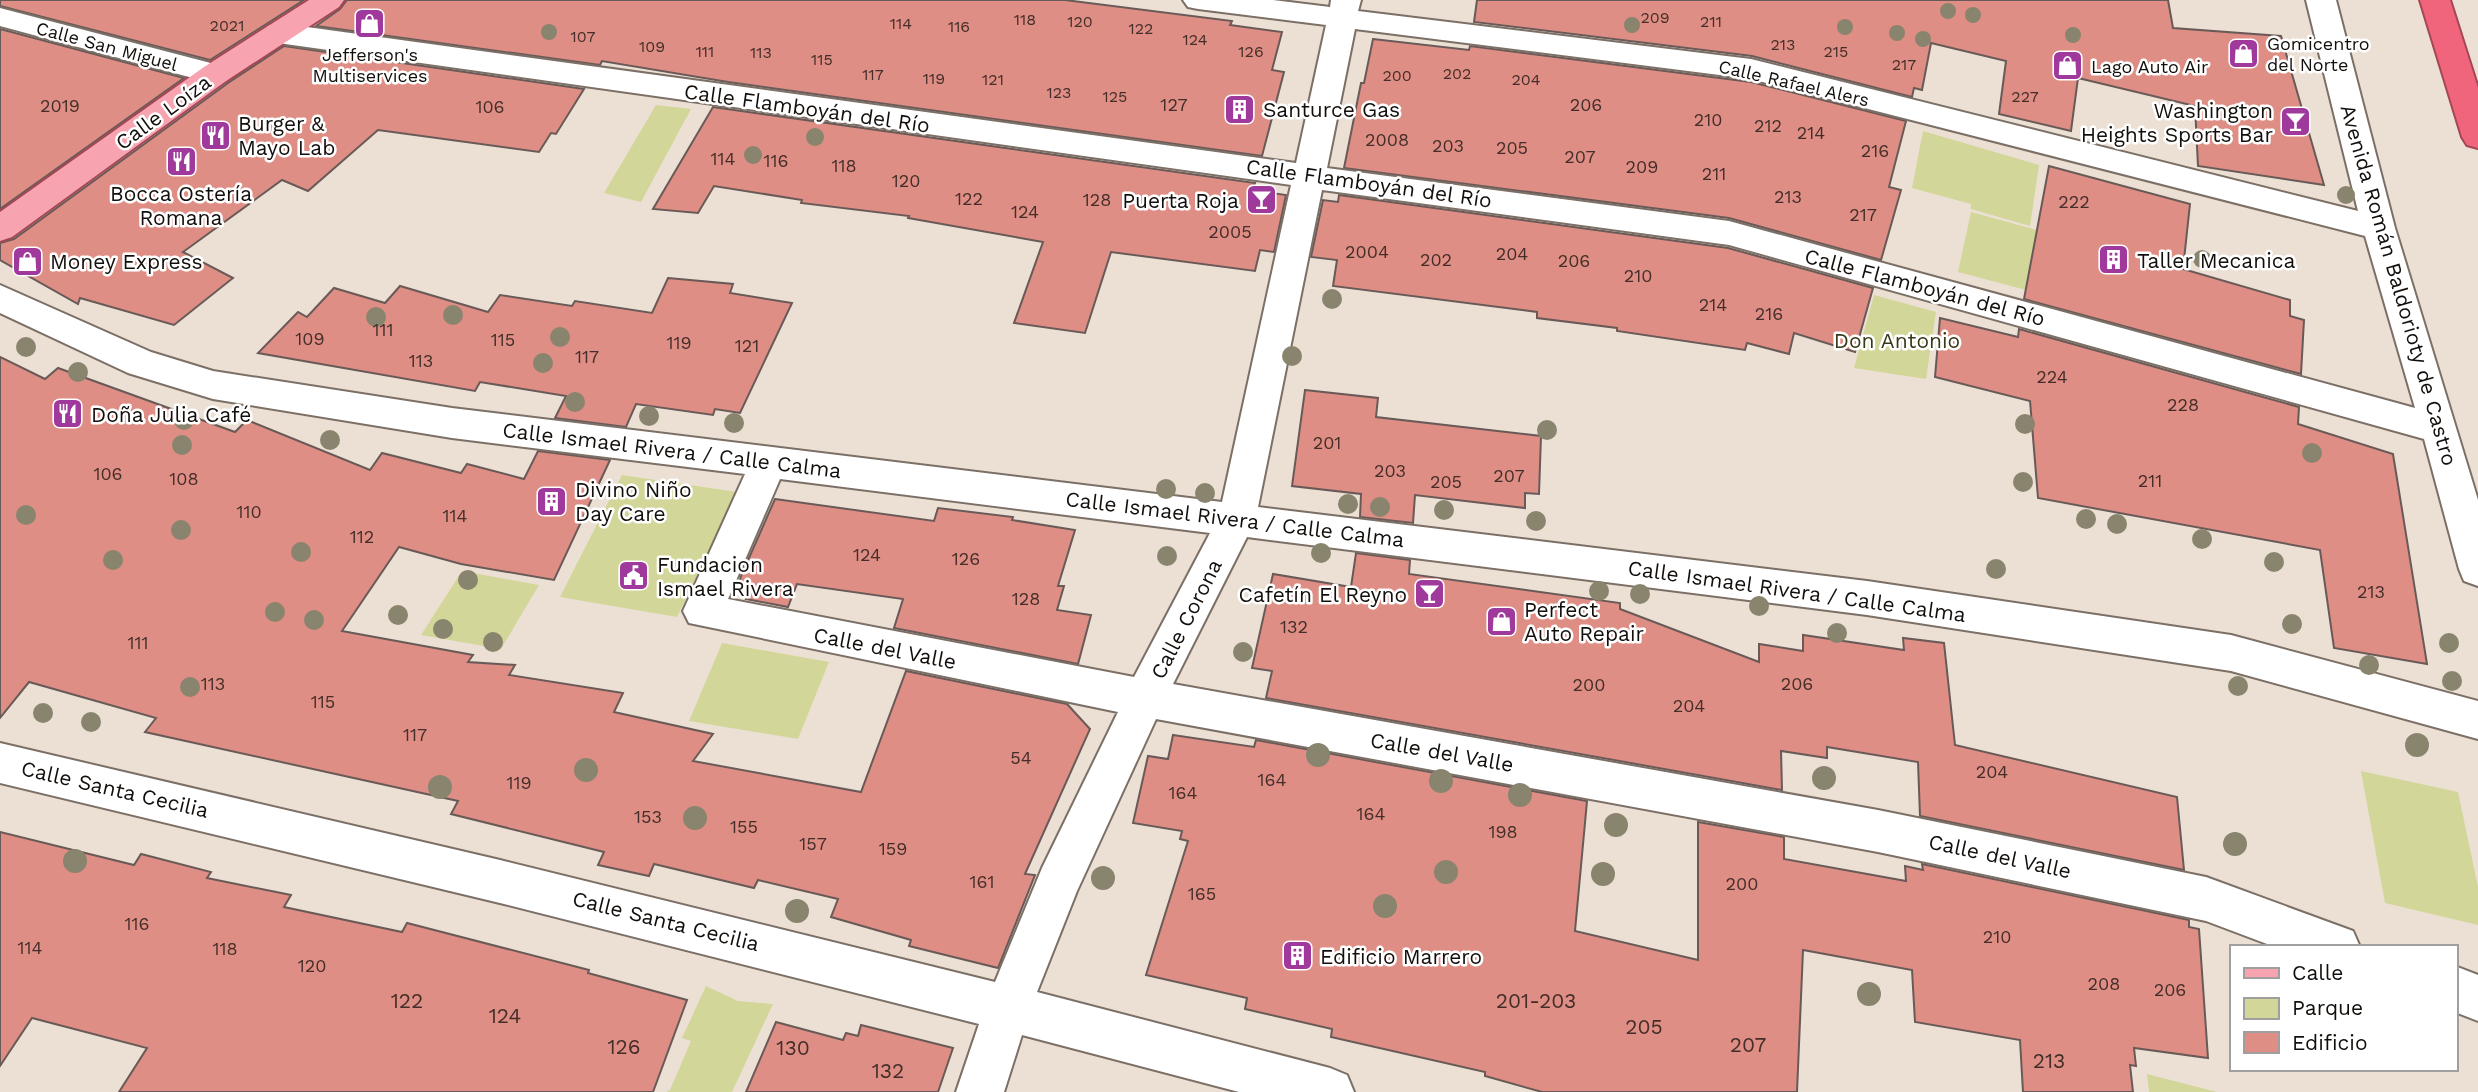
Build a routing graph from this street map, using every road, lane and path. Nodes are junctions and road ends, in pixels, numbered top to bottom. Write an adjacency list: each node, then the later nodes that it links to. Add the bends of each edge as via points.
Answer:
1 (330, 0): 7 (main road, Calle Loíza)
2 (1198, 0): 5 (street, Calle Rafael Alers)
3 (2321, 0): 11 (street, Avenida Román Baldorioty de Castro)
4 (2435, 0): 9 (highway)
5 (1343, 9): 10 (street, Calle Corona); 11 (street, Calle Rafael Alers, via 1751,69)
6 (0, 18): 8 (street, Calle San Miguel)
7 (278, 33): 8 (main road, Calle Loíza); 10 (street, Calle Flamboyán del Río)
8 (215, 75): 12 (main road, Calle Loíza)
9 (2478, 137)
10 (1308, 175): 14 (street, Calle Flamboyán del Río, via 1729,233); 16 (street, Calle Corona)
11 (2379, 228): 14 (street, Avenida Román Baldorioty de Castro)
12 (0, 229)
13 (0, 298): 15 (street, Calle Ismael Rivera / Calle Calma, via 140,363 213,386 452,423)
14 (2440, 429): 17 (street, Avenida Román Baldorioty de Castro)
15 (769, 461): 16 (street, Calle Ismael Rivera / Calle Calma); 18 (street, Calle del Valle, via 703,611)
16 (1237, 519): 18 (street, Calle Corona); 19 (street, Calle Ismael Rivera / Calle Calma, via 1867,598 2231,653)
17 (2478, 569)
18 (1145, 698): 21 (street, Calle del Valle, via 1878,831 2206,899); 24 (street, Calle Corona, via 1058,883)
19 (2478, 720)
20 (0, 762): 24 (street, Calle Santa Cecilia, via 464,870)
21 (2332, 945)
22 (2457, 990): 23 (street)
23 (2478, 998)
24 (1008, 1007): 25 (street, Calle Corona); 26 (street, Calle Santa Cecilia)
25 (980, 1092)
26 (1330, 1092)

